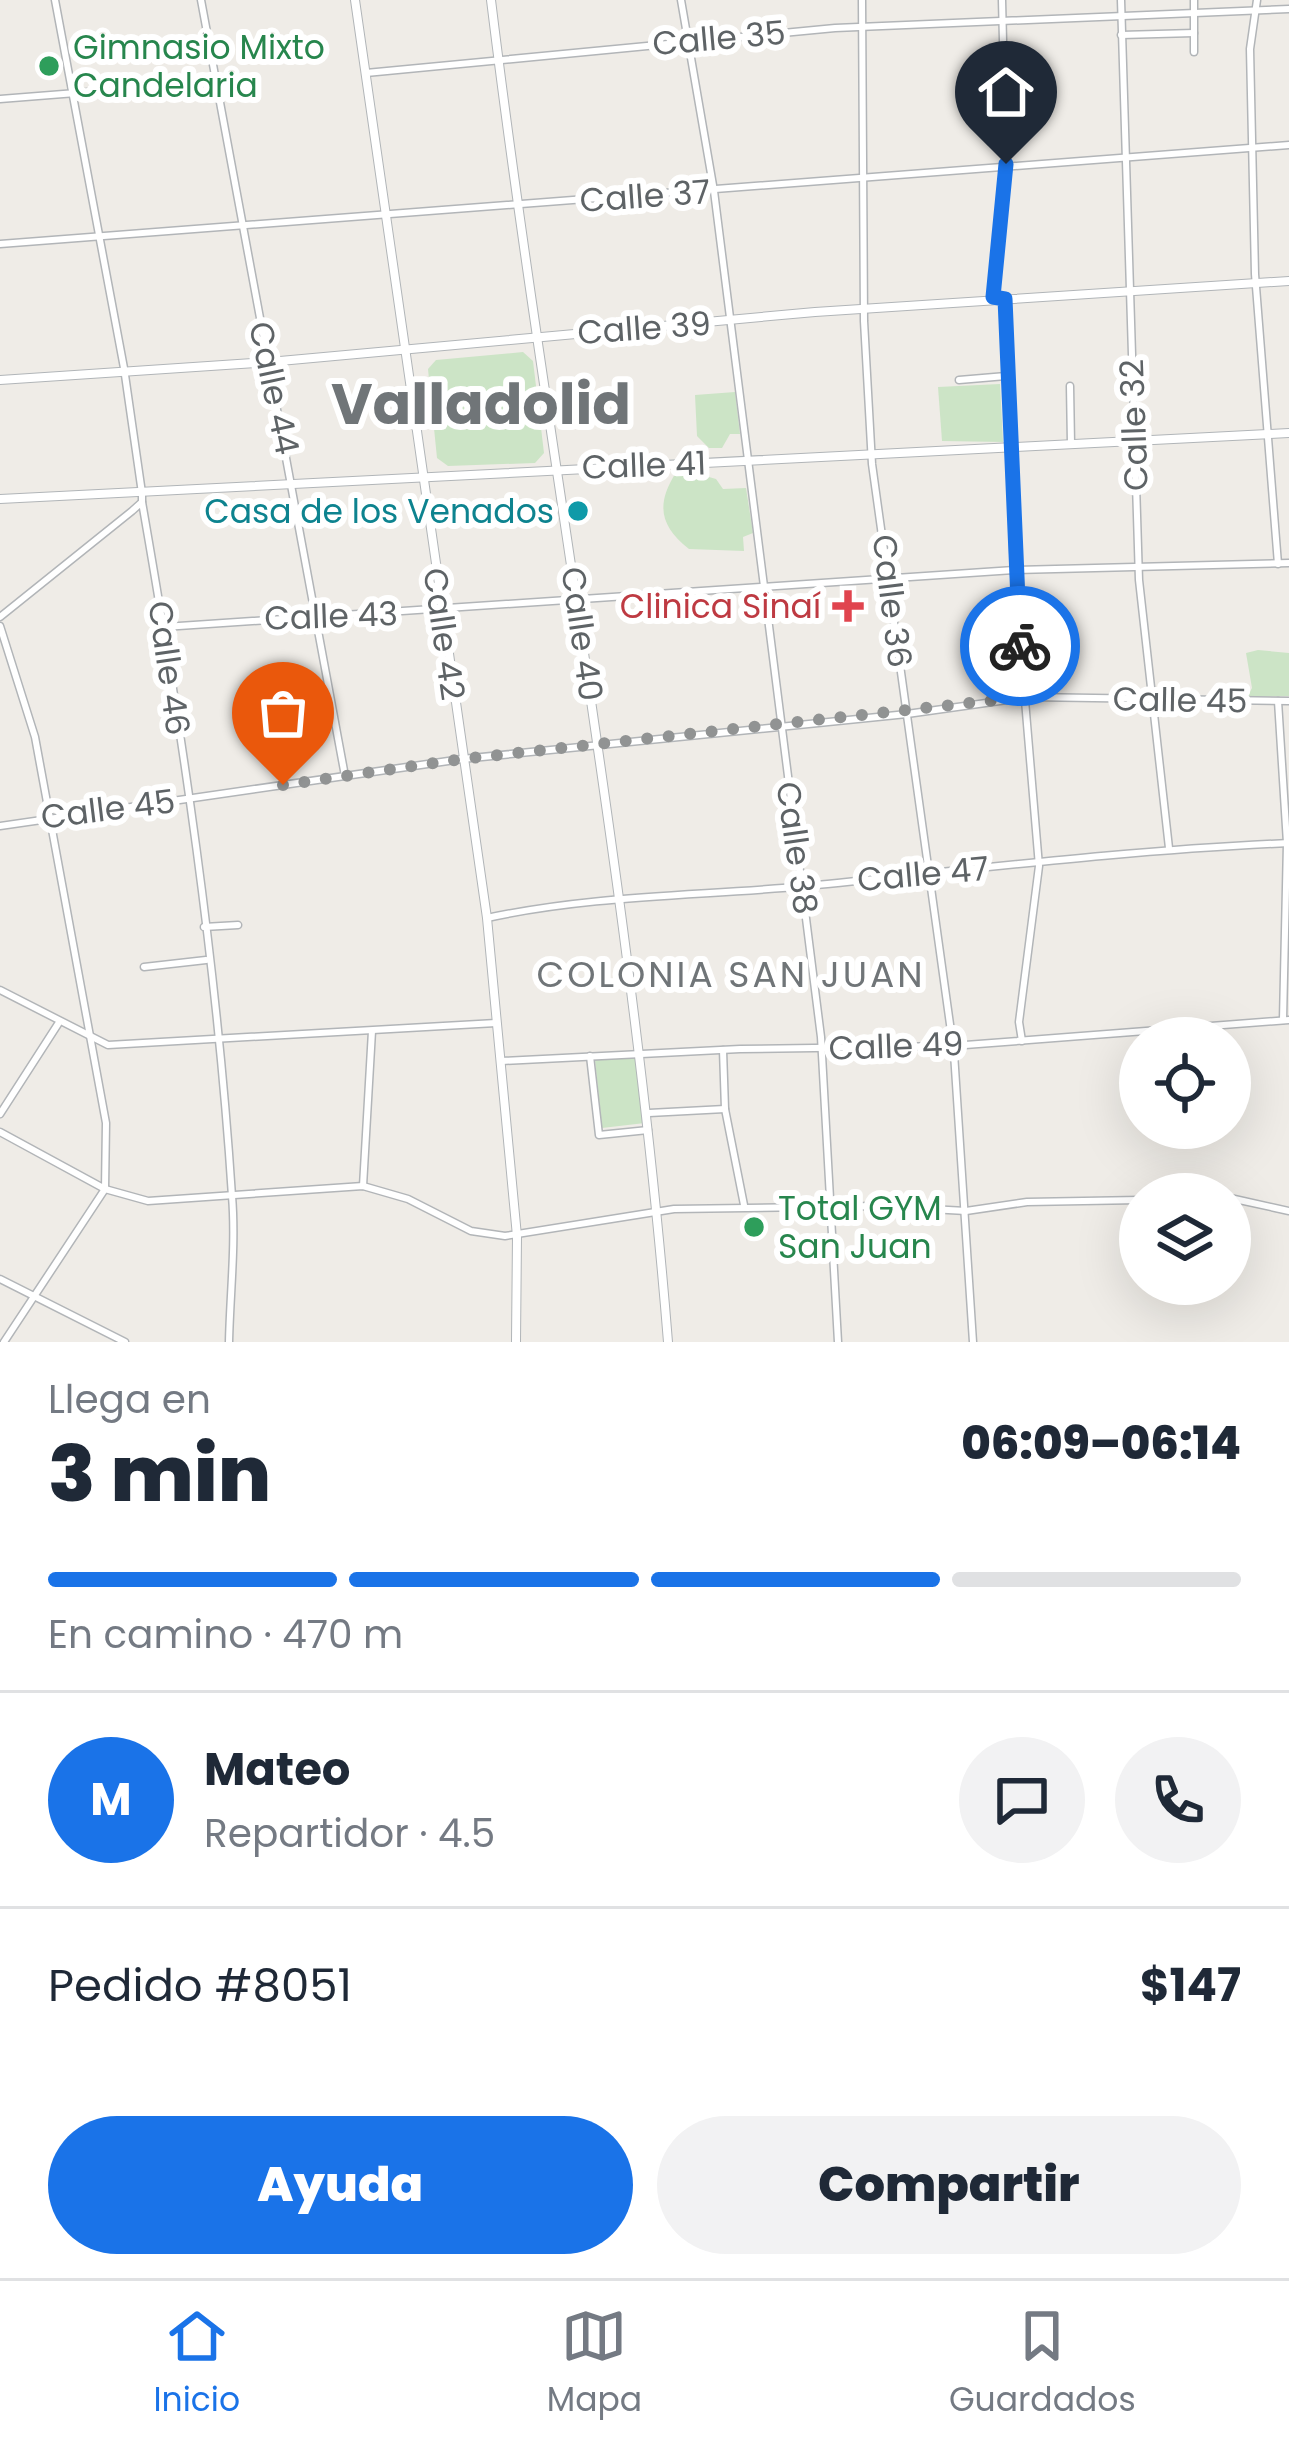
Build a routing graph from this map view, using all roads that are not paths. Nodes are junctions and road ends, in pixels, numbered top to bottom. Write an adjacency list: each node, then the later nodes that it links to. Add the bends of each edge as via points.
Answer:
1 (55, 0): 24 (street, Calle 46)
2 (201, 0): 23 (street, Calle 44)
3 (355, 0): 22 (main road, Calle 42)
4 (491, 0): 21 (main road, Calle 40)
5 (681, 0): 19 (street, Calle 38)
6 (862, 0): 16 (street, Calle 36)
7 (1002, 0): 15 (street)
8 (1121, 0): 14 (street, Calle 32)
9 (1194, 0): 13 (street)
10 (1257, 0): 12 (street)
11 (1289, 9): 12 (street, Calle 35)
12 (1254, 11): 13 (street, Calle 35); 27 (street)
13 (1194, 13): 14 (street, Calle 35); 17 (street)
14 (1120, 15): 15 (street, Calle 35); 18 (street, Calle 32)
15 (1002, 20): 16 (street, Calle 35); 29 (street)
16 (863, 27): 19 (street, Calle 35); 30 (street, Calle 36)
17 (1194, 33): 18 (street); 20 (street)
18 (1121, 35): 28 (street, Calle 32)
19 (686, 39): 21 (street, Calle 35); 31 (street, Calle 38)
20 (1194, 52)
21 (499, 61): 22 (street, Calle 35); 32 (main road, Calle 40)
22 (366, 73): 33 (main road, Calle 42)
23 (215, 82): 24 (street); 34 (street, Calle 44)
24 (68, 91): 25 (street); 35 (street, Calle 46)
25 (0, 99)
26 (1289, 145): 27 (street, Calle 37)
27 (1252, 148): 28 (street, Calle 37); 38 (street)
28 (1126, 154): 29 (street, Calle 37); 39 (street, Calle 32)
29 (1006, 164): 30 (street, Calle 37); 41 (street)
30 (864, 174): 31 (street, Calle 37); 42 (street, Calle 36)
31 (714, 191): 32 (street, Calle 37); 43 (street, Calle 38)
32 (518, 205): 33 (street, Calle 37); 44 (main road, Calle 40)
33 (389, 214): 34 (street, Calle 37); 45 (main road, Calle 42)
34 (239, 226): 35 (street, Calle 37); 46 (street, Calle 44)
35 (97, 237): 36 (street, Calle 37); 47 (street, Calle 46)
36 (0, 244)
37 (1289, 281): 38 (main road, Calle 39)
38 (1256, 283): 39 (main road, Calle 39); 53 (street)
39 (1129, 292): 40 (main road, Calle 39); 54 (street, Calle 32)
40 (1005, 299): 41 (main road, Calle 39); 48 (street)
41 (994, 300): 42 (main road, Calle 39)
42 (864, 309): 43 (main road, Calle 39); 57 (street, Calle 36)
43 (727, 321): 44 (main road, Calle 39); 58 (street, Calle 38)
44 (538, 338): 45 (main road, Calle 39); 59 (main road, Calle 40)
45 (408, 350): 46 (main road, Calle 39); 60 (main road, Calle 42)
46 (269, 362): 47 (main road, Calle 39); 61 (street, Calle 44)
47 (124, 368): 49 (main road, Calle 39); 62 (street, Calle 46)
48 (1006, 376): 50 (street); 56 (street)
49 (0, 380)
50 (959, 380)
51 (1070, 386): 55 (street)
52 (1289, 433): 53 (main road, Calle 41)
53 (1269, 434): 54 (main road, Calle 41); 65 (street)
54 (1133, 442): 55 (main road, Calle 41); 67 (street, Calle 32)
55 (1071, 444): 56 (main road, Calle 41)
56 (1009, 446): 57 (main road, Calle 41); 66 (street)
57 (872, 455): 58 (main road, Calle 41); 68 (street, Calle 36)
58 (746, 461): 59 (main road, Calle 41); 69 (street, Calle 38)
59 (555, 468): 60 (main road, Calle 41); 70 (main road, Calle 40)
60 (424, 475): 61 (main road, Calle 41); 71 (main road, Calle 42)
61 (294, 484): 62 (main road, Calle 41); 72 (street, Calle 44)
62 (142, 497): 63 (main road, Calle 41); 73 (street); 74 (street, Calle 46)
63 (0, 500)
64 (1289, 563): 65 (street, Calle 43)
65 (1278, 564): 67 (street, Calle 43)
66 (1014, 571): 67 (street, Calle 43); 68 (street, Calle 43); 75 (street)
67 (1139, 571): 78 (street, Calle 32)
68 (892, 580): 69 (street, Calle 43); 79 (street, Calle 36)
69 (767, 589): 70 (street, Calle 43); 80 (street, Calle 38)
70 (575, 600): 71 (street, Calle 43); 81 (main road, Calle 40)
71 (441, 612): 72 (street, Calle 43); 82 (main road, Calle 42)
72 (318, 615): 74 (street, Calle 43); 83 (street, Calle 44)
73 (0, 621): 85 (street, via 35,737)
74 (164, 627): 84 (street, Calle 46)
75 (1024, 697): 78 (street, Calle 45); 79 (street, Calle 45); 89 (street)
76 (1289, 700): 77 (street, Calle 45)
77 (1278, 701): 78 (street, Calle 45); 87 (street)
78 (1153, 702): 88 (street, Calle 32)
79 (907, 714): 80 (street, Calle 45); 90 (street, Calle 36)
80 (780, 724): 81 (street, Calle 45); 91 (street, Calle 38)
81 (598, 746): 82 (street, Calle 45); 92 (main road, Calle 40)
82 (462, 759): 83 (street, Calle 45); 93 (main road, Calle 42)
83 (345, 776): 84 (street, Calle 45)
84 (187, 799): 85 (street, Calle 45); 95 (street, Calle 46)
85 (47, 816): 86 (street, Calle 45); 105 (street)
86 (0, 826)
87 (1288, 843): 88 (street, Calle 47); 99 (street)
88 (1169, 848): 89 (street, Calle 47)
89 (1040, 866): 90 (street, Calle 47); 104 (street)
90 (926, 872): 91 (street, Calle 47); 106 (street, Calle 36)
91 (802, 886): 92 (street, Calle 47); 107 (street, Calle 38)
92 (621, 898): 93 (street, Calle 47); 109 (main road, Calle 40)
93 (487, 918): 100 (main road, Calle 42)
94 (238, 925): 95 (street)
95 (204, 927): 96 (street, Calle 46)
96 (208, 960): 97 (street); 103 (street, Calle 46)
97 (144, 967)
98 (0, 989): 101 (street)
99 (1286, 1020): 104 (street, Calle 49)
100 (499, 1023): 102 (street); 111 (main road, Calle 42)
101 (58, 1024): 105 (street); 114 (street)
102 (372, 1031): 103 (street); 117 (street)
103 (217, 1036): 105 (street); 119 (street, Calle 46)
104 (1022, 1041): 106 (street, Calle 49)
105 (95, 1042): 118 (street)
106 (952, 1046): 107 (street, Calle 49); 126 (street, Calle 36)
107 (822, 1048): 108 (street, Calle 49); 123 (street, Calle 38)
108 (723, 1050): 109 (street, Calle 49); 112 (street)
109 (643, 1053): 110 (street, Calle 49); 113 (main road, Calle 40)
110 (590, 1057): 111 (street, Calle 49); 115 (street, via 599,1135)
111 (502, 1061): 127 (main road, Calle 42)
112 (725, 1109): 113 (street); 122 (street)
113 (649, 1113): 115 (main road, Calle 40)
114 (0, 1114)
115 (651, 1130): 124 (main road, Calle 40)
116 (0, 1132): 118 (street)
117 (363, 1186): 119 (street); 127 (street, via 471,1232)
118 (106, 1189): 119 (street, via 148,1201); 129 (street)
119 (232, 1196): 132 (street, Calle 46)
120 (1119, 1200): 126 (street)
121 (1251, 1202): 125 (street)
122 (744, 1205): 123 (street); 124 (street)
123 (829, 1206): 126 (street); 135 (street, Calle 38)
124 (658, 1210): 127 (street); 134 (main road, Calle 40)
125 (1289, 1210)
126 (966, 1211): 136 (street, Calle 36)
127 (517, 1236): 133 (main road, Calle 42)
128 (0, 1279): 129 (street)
129 (34, 1297): 130 (street); 131 (street)
130 (4, 1342)
131 (124, 1342)
132 (229, 1342)
133 (516, 1342)
134 (668, 1342)
135 (838, 1342)
136 (973, 1342)

